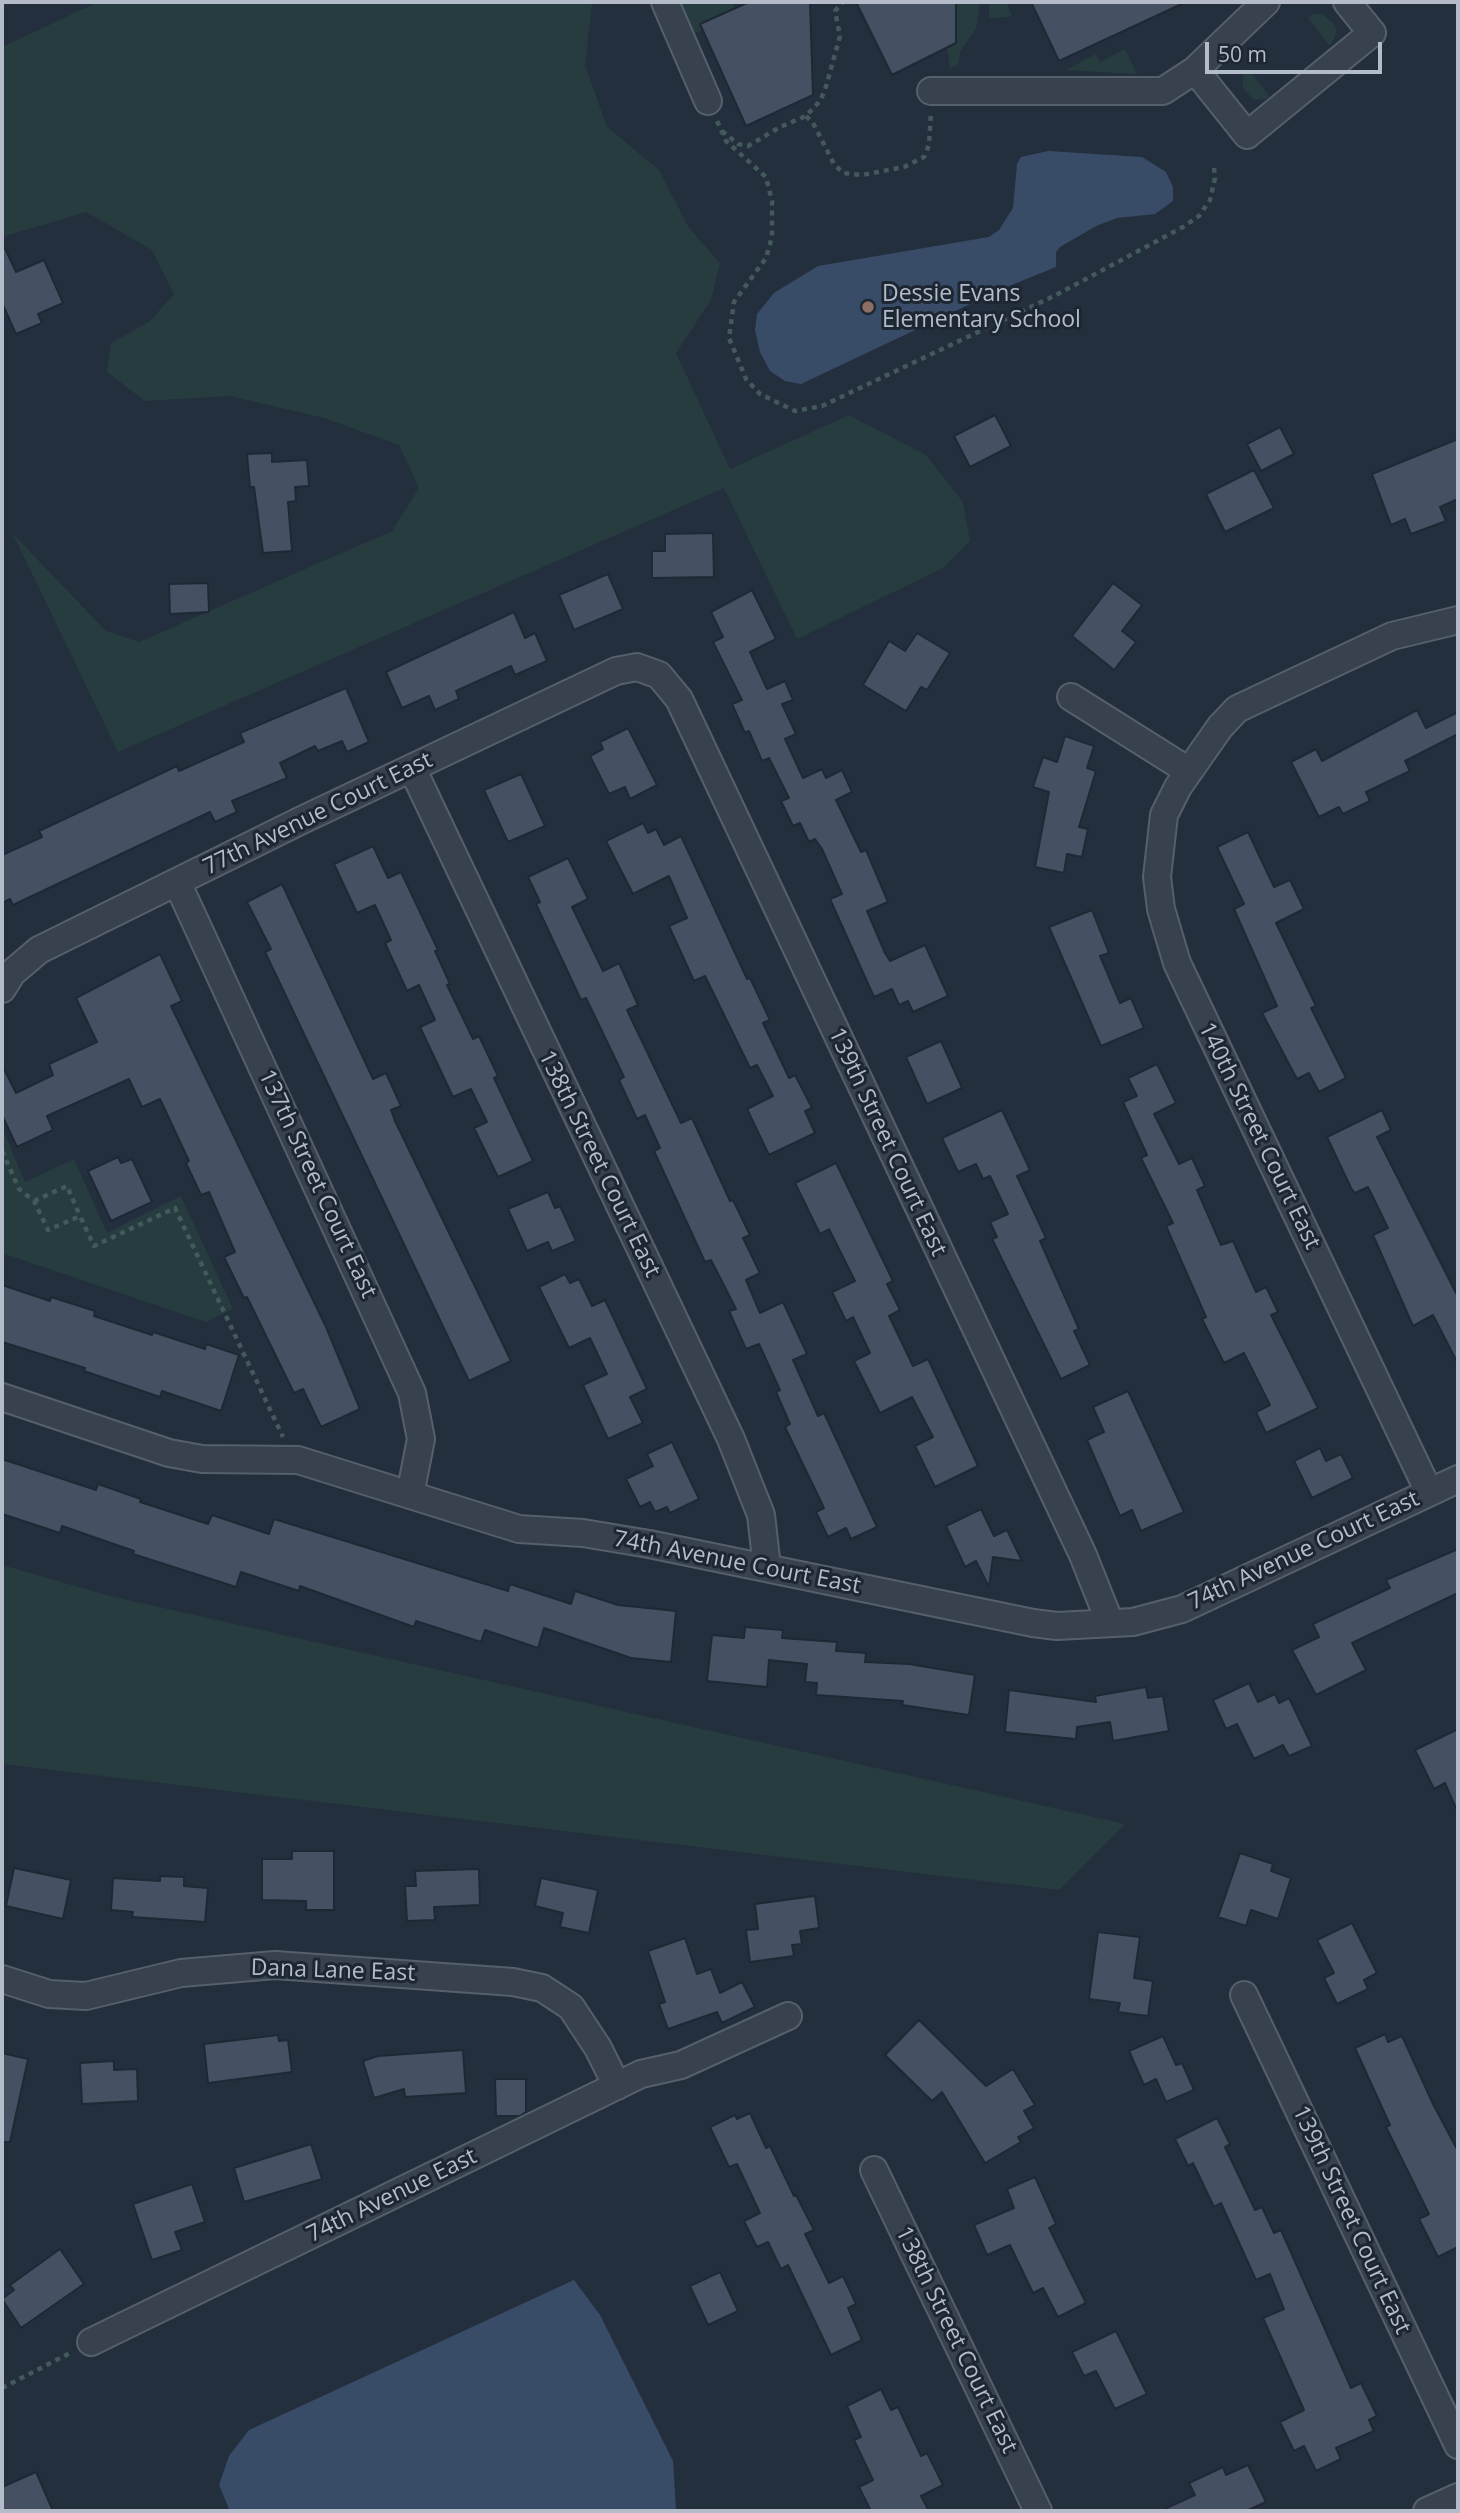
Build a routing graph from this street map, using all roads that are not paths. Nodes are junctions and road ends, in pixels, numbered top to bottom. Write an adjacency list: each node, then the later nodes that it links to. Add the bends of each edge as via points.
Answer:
1 (665, 2): 6 (street)
2 (1266, 2): 4 (street)
3 (1347, 2): 4 (street, via 1372,33 1247,135)
4 (1195, 70): 5 (street, via 1163,91)
5 (931, 91)
6 (708, 101)
7 (1458, 620): 11 (street, 140th Street Court East, via 1392,636 1255,698 1220,727)
8 (650, 670): 10 (street, 77th Avenue Court East, via 616,671); 19 (street, 139th Street Court East, via 680,699 1083,1555)
9 (1071, 697): 11 (street)
10 (412, 768): 12 (street, 77th Avenue Court East); 18 (street, 138th Street Court East, via 742,1464 761,1516)
11 (1187, 770): 16 (street, 140th Street Court East, via 1164,816 1157,877 1177,963)
12 (177, 881): 13 (street, 77th Avenue Court East, via 38,950 12,973); 17 (street, 137th Street Court East, via 412,1393 421,1439)
13 (2, 989)
14 (2, 1397): 17 (street, 74th Avenue Court East, via 169,1452 202,1459 294,1460)
15 (1458, 1479): 16 (street, 74th Avenue Court East)
16 (1429, 1492): 19 (street, 74th Avenue Court East, via 1182,1609)
17 (410, 1495): 18 (street, 74th Avenue Court East, via 519,1529 583,1533)
18 (767, 1567): 19 (street, 74th Avenue Court East, via 1033,1623)
19 (1110, 1623)
20 (2, 1979): 23 (street, Dana Lane East, via 49,1994 86,1996 181,1973 275,1965 513,1982 542,1988 571,2007)
21 (1244, 1994): 26 (street, 139th Street Court East)
22 (788, 2016): 23 (street, 74th Avenue East, via 681,2065 641,2074)
23 (617, 2086): 25 (street, 74th Avenue East)
24 (874, 2170): 28 (street, 138th Street Court East)
25 (91, 2342)
26 (1458, 2445)
27 (1458, 2497): 29 (street)
28 (1038, 2511)
29 (1427, 2511)

